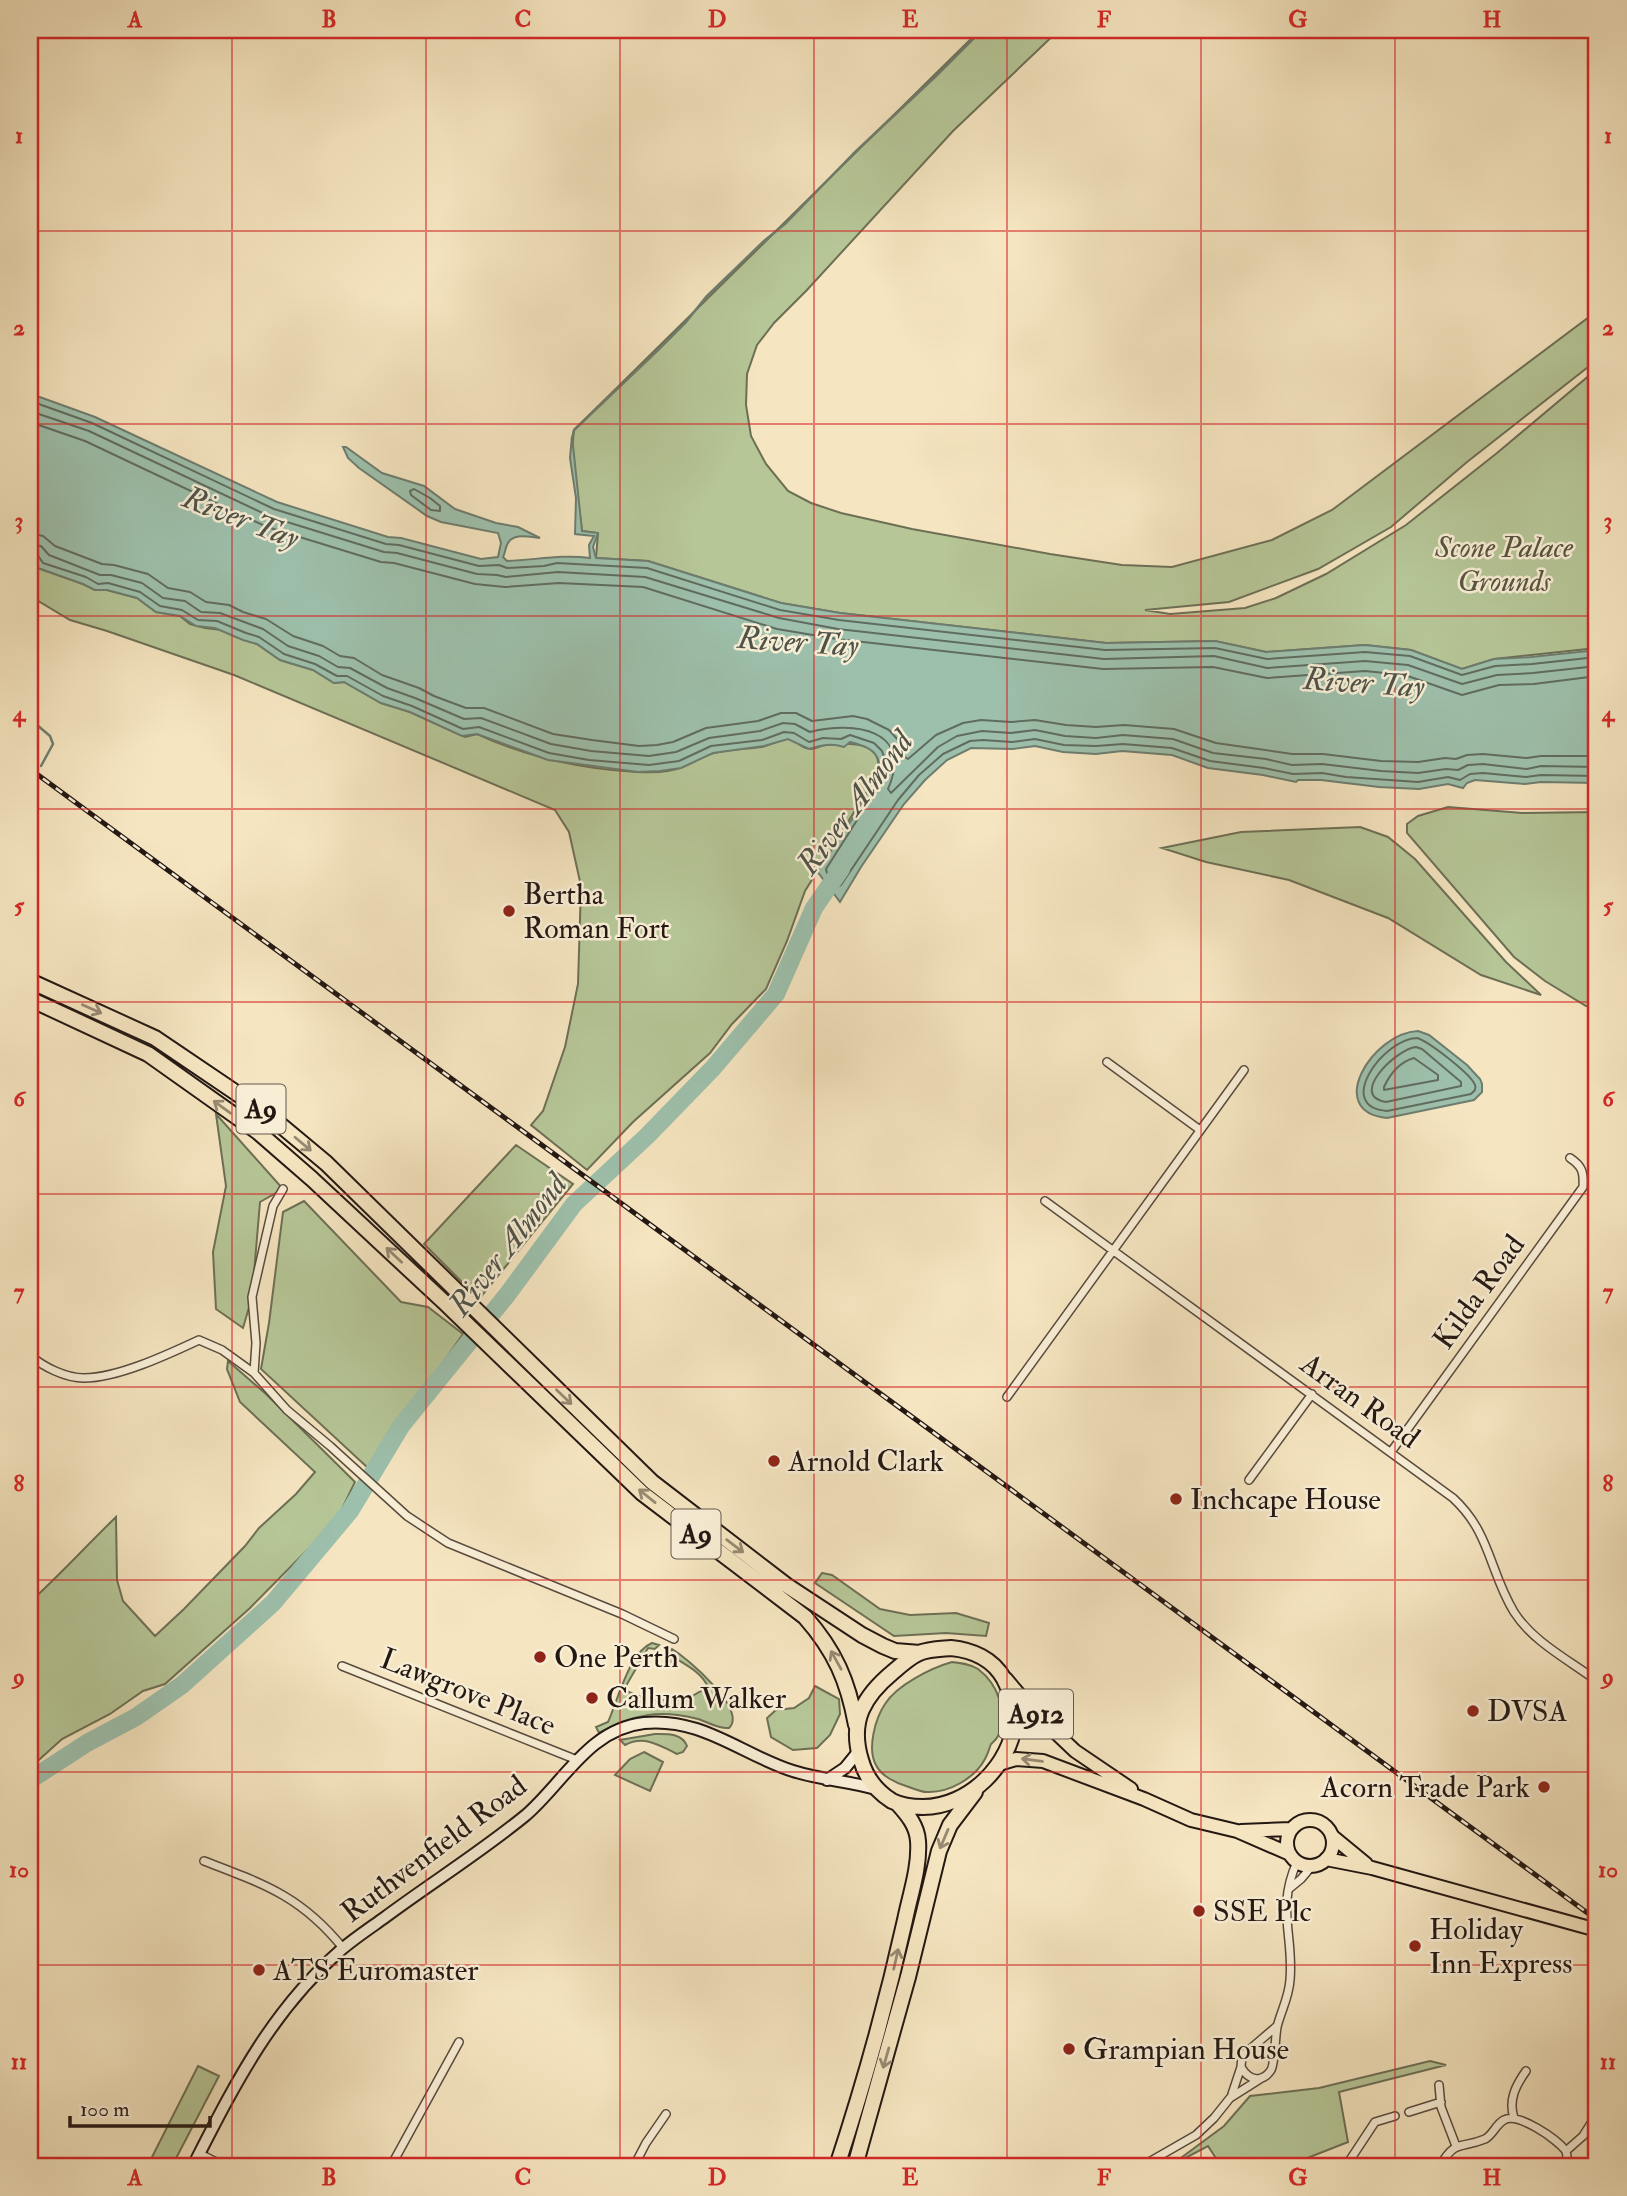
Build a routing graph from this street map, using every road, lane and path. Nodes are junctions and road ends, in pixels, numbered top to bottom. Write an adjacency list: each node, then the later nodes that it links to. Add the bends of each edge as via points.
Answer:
1 (30, 981): 17 (highway, A9, one-way to 17, via 155,1038 266,1113 326,1163 652,1482 786,1586 883,1646)
2 (30, 999): 21 (highway, A9, one-way to 2, via 839,1665 805,1617 642,1493 312,1178 258,1132 148,1054)
3 (1107, 1062): 5 (street)
4 (1244, 1070): 5 (street)
5 (1200, 1130): 9 (street)
6 (1570, 1158): 14 (street, Kilda Road, via 1584,1172 1583,1187)
7 (283, 1189): 11 (street, via 273,1206 252,1297)
8 (1045, 1201): 9 (street, Arran Road)
9 (1112, 1251): 12 (street, Arran Road); 13 (street)
10 (30, 1355): 11 (street, via 58,1372 84,1378 125,1371 199,1340)
11 (254, 1373): 16 (street, via 287,1410 407,1517 459,1548)
12 (1312, 1394): 14 (street, Arran Road); 15 (street)
13 (1007, 1397)
14 (1391, 1452): 20 (street, Arran Road, via 1468,1513 1521,1622)
15 (1249, 1480)
16 (674, 1639)
17 (920, 1653): 19 (highway, via 961,1649 978,1654); 21 (highway, via 866,1699)
18 (342, 1666): 23 (street, Lawgrove Place)
19 (1001, 1674): 24 (highway, via 1016,1716); 28 (main road, A912, via 1075,1751)
20 (1597, 1681)
21 (856, 1725): 22 (highway)
22 (858, 1752): 25 (street); 27 (highway)
23 (577, 1760): 25 (street, Ruthvenfield Road, via 599,1740 621,1729 672,1722 715,1735 790,1770); 40 (street, Ruthvenfield Road, via 503,1833)
24 (999, 1764): 26 (highway); 28 (main road, A912, one-way to 24, via 1043,1761 1016,1759)
25 (827, 1780): 27 (street, Ruthvenfield Road)
26 (982, 1782): 29 (highway, via 939,1806); 64 (highway, one-way to 64, via 950,1825 939,1851)
27 (876, 1789): 29 (highway)
28 (1144, 1799): 31 (main road, A912, via 1191,1820)
29 (898, 1804): 63 (highway, one-way to 29, via 894,1968 915,1874 917,1832)
30 (1291, 1829): 31 (main road, A912); 32 (main road, A912, via 1313,1819 1324,1824); 33 (main road, via 1286,1841)
31 (1237, 1831): 33 (main road, A912)
32 (1332, 1836): 34 (main road); 37 (main road, A912)
33 (1293, 1858): 36 (main road, A912); 38 (street)
34 (1326, 1859): 36 (main road); 37 (main road, A912)
35 (204, 1861): 40 (street, via 287,1896 312,1914)
36 (1312, 1866): 38 (street)
37 (1372, 1868): 39 (main road, A912)
38 (1290, 1888): 41 (street, via 1285,1911 1290,1979)
39 (1597, 1930)
40 (343, 1948): 58 (street, Ruthvenfield Road, via 310,1979 265,2034)
41 (1277, 2026): 43 (street); 44 (street)
42 (459, 2042): 61 (street)
43 (1254, 2046): 44 (street, via 1265,2048); 45 (street, via 1245,2051)
44 (1273, 2057): 47 (street, via 1272,2069)
45 (1241, 2067): 47 (street, via 1250,2077); 49 (street)
46 (1526, 2071): 55 (street, via 1513,2096)
47 (1261, 2078): 49 (street)
48 (1439, 2085): 50 (street)
49 (1230, 2098): 65 (street, via 1196,2135)
50 (1441, 2102): 51 (street); 56 (street)
51 (1409, 2112)
52 (666, 2114): 62 (street)
53 (1597, 2114): 57 (street)
54 (1395, 2116): 66 (street, via 1375,2123)
55 (1514, 2118): 56 (street, via 1506,2118 1488,2138); 57 (street)
56 (1457, 2146): 67 (street)
57 (1566, 2151): 68 (street)
58 (200, 2154): 59 (street, Ruthvenfield Road); 60 (street)
59 (193, 2166)
60 (224, 2166)
61 (391, 2166)
62 (634, 2166)
63 (837, 2166)
64 (855, 2166)
65 (1143, 2166)
66 (1346, 2166)
67 (1440, 2166)
68 (1565, 2166)

